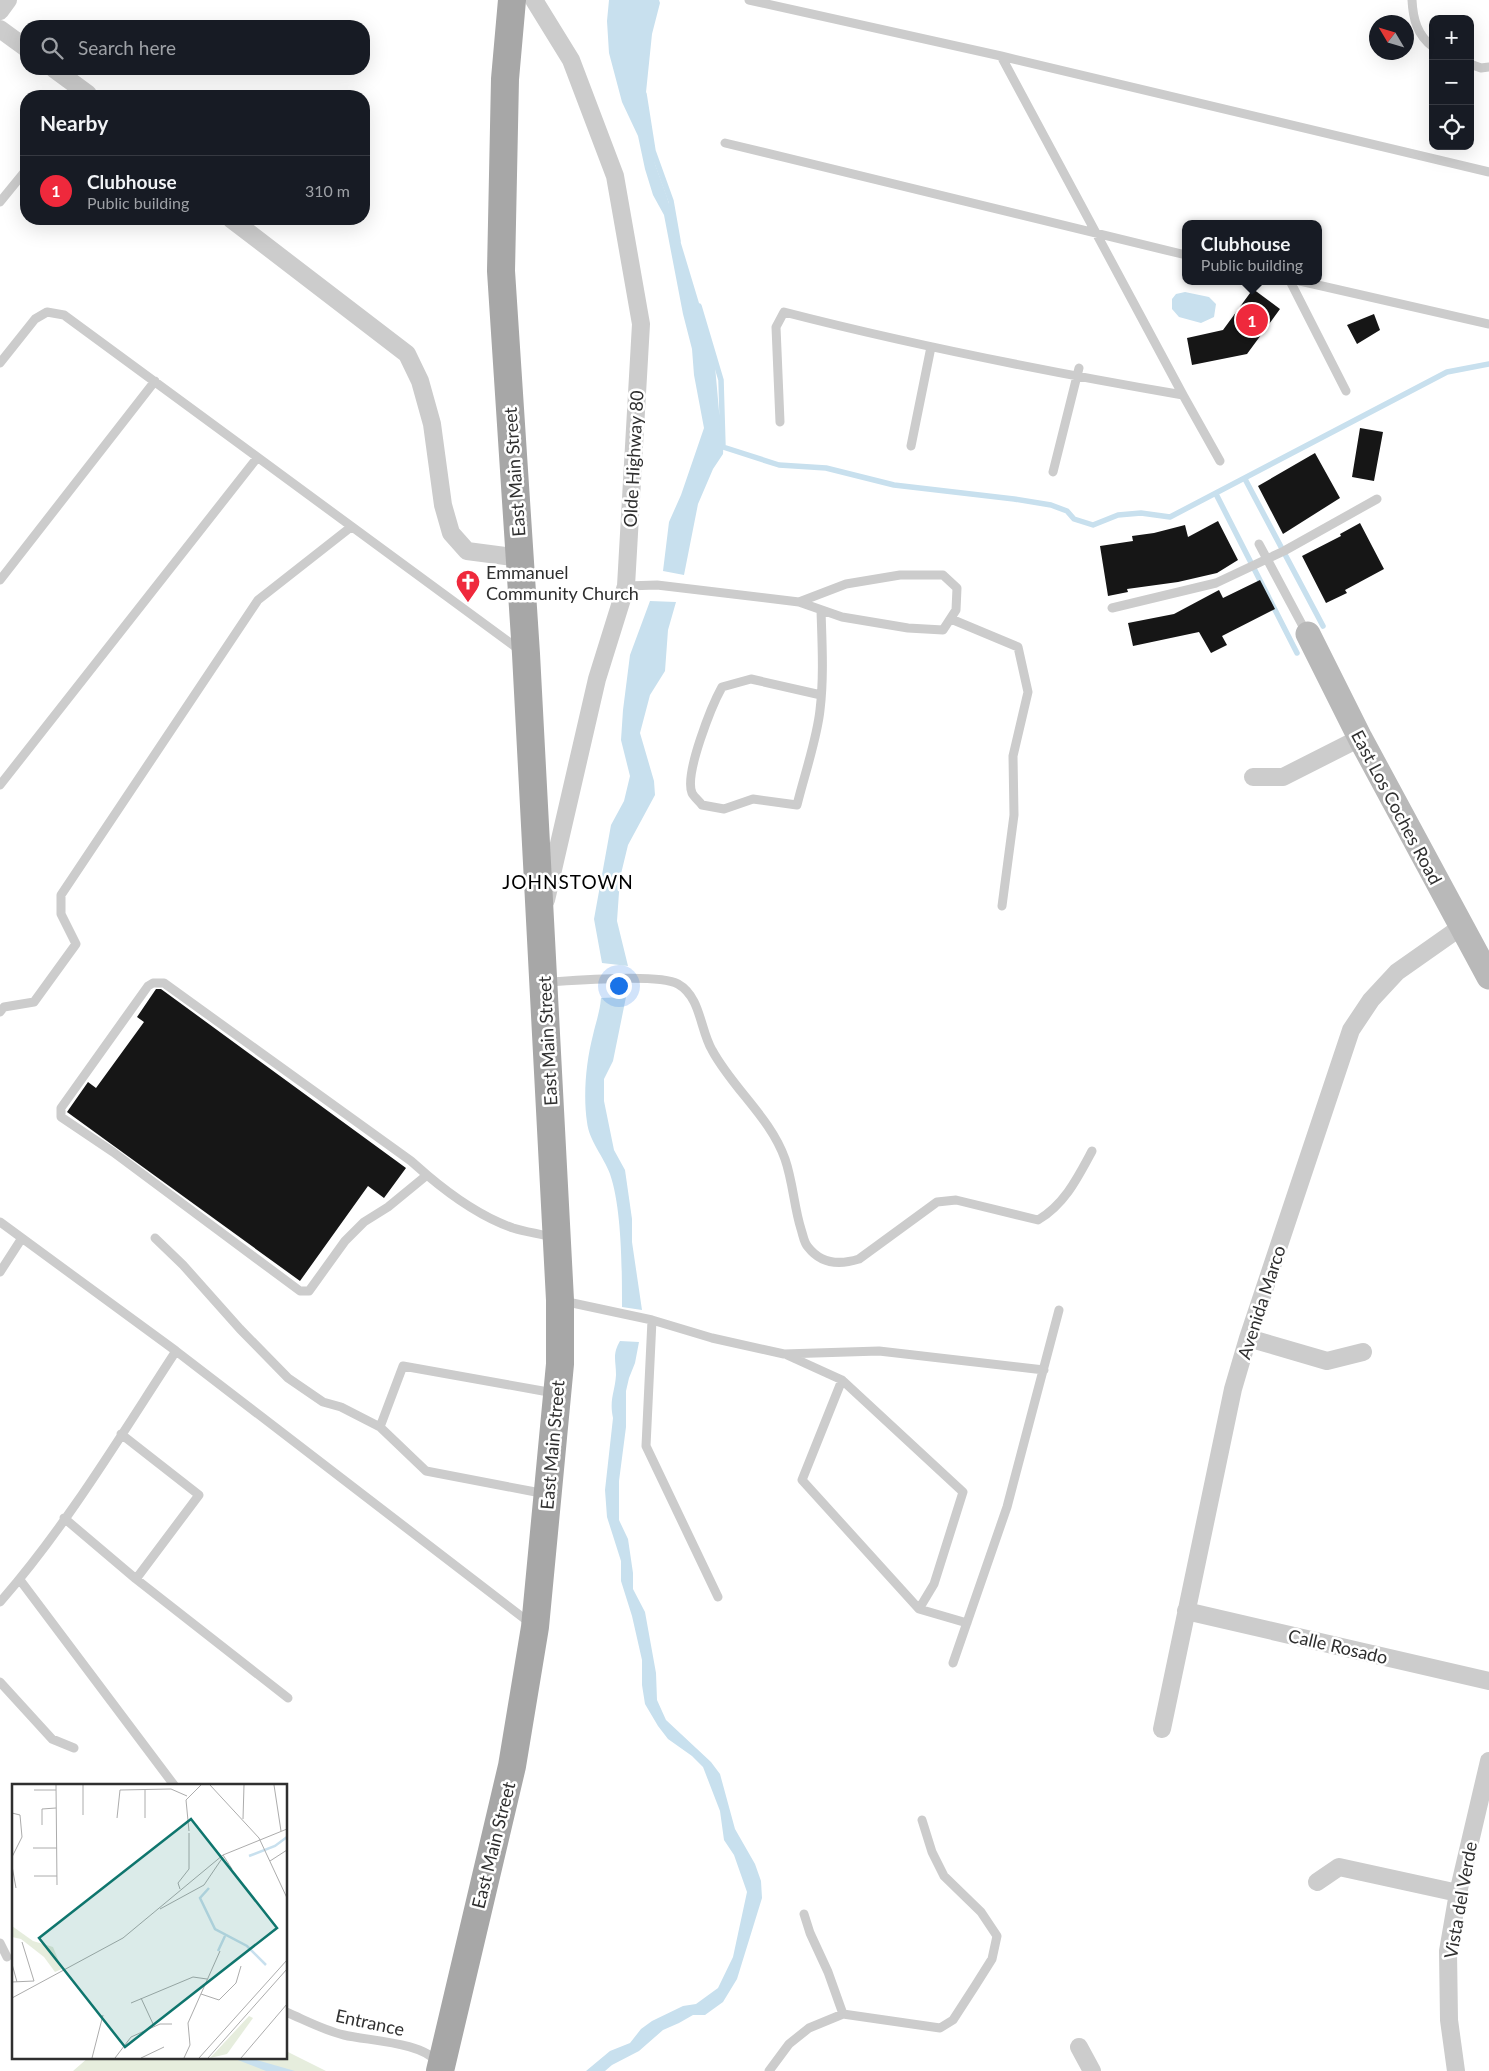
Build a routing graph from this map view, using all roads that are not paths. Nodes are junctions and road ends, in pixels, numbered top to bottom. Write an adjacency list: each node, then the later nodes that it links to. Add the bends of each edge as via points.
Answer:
1 (8, 0): 6 (street)
2 (512, 0): 39 (main road, East Main Street, via 505,78 501,271)
3 (534, 0): 42 (street, Olde Highway 80, via 571,60 615,176 641,324)
4 (749, 0): 10 (lane)
5 (1412, 0): 9 (lane, via 1412,17 1423,40)
6 (0, 12)
7 (0, 29): 8 (street)
8 (20, 44)
9 (1429, 44)
10 (1001, 56): 16 (lane); 20 (lane)
11 (1474, 65): 12 (lane)
12 (1489, 67)
13 (61, 75): 14 (street)
14 (80, 90)
15 (725, 143): 20 (lane)
16 (1489, 172)
17 (20, 177): 18 (lane)
18 (0, 202)
19 (239, 225): 39 (street, via 408,354 420,381 432,424 443,504 451,533 467,551)
20 (1096, 234): 21 (lane); 30 (lane)
21 (1182, 254)
22 (1292, 285): 29 (lane)
23 (1318, 285): 24 (lane)
24 (1489, 324)
25 (931, 347): 27 (lane); 31 (lane, via 784,312 776,327); 32 (lane)
26 (0, 363): 28 (lane, via 35,319 47,312 64,315)
27 (1078, 373): 30 (lane); 35 (lane)
28 (155, 381): 33 (lane); 41 (lane)
29 (1346, 391)
30 (1183, 395): 34 (lane)
31 (780, 422)
32 (911, 446)
33 (257, 458): 37 (lane); 52 (lane)
34 (1220, 461)
35 (1053, 472)
36 (1377, 499): 40 (lane)
37 (351, 527): 48 (lane); 58 (lane, via 258,600 61,895 61,914 76,944 34,1002 4,1007)
38 (1259, 544): 40 (lane)
39 (520, 558): 48 (main road, East Main Street)
40 (1267, 559): 44 (lane, via 1216,583); 47 (lane)
41 (0, 580)
42 (626, 586): 43 (lane, via 680,587); 54 (street, Olde Highway 80, via 597,679)
43 (799, 602): 45 (lane); 46 (lane, via 846,584 900,575 943,576 957,588 956,610)
44 (1112, 608)
45 (821, 610): 46 (lane, via 842,617 908,628 943,630); 49 (lane)
46 (951, 619): 53 (lane, via 1018,647 1028,692 1013,756 1014,815)
47 (1308, 634): 50 (street, East Los Coches Road)
48 (526, 654): 54 (main road, East Main Street)
49 (821, 695): 49 (lane, via 820,712 797,805 753,798 724,809 702,805 692,792 692,768 714,700 722,687 750,679)
50 (1360, 738): 51 (street, via 1284,777); 55 (street, East Los Coches Road)
51 (1253, 778)
52 (0, 784)
53 (1002, 906)
54 (540, 927): 57 (main road, East Main Street)
55 (1461, 927): 56 (street, East Los Coches Road); 69 (street, Avenida Marco, via 1397,972 1371,1000 1351,1030)
56 (1489, 977)
57 (544, 982): 59 (lane, via 639,979 680,985 695,1002 711,1050 754,1106 780,1148 807,1247 823,1260 845,1263 859,1259 937,1202 956,1200 1038,1220 1051,1213 1072,1188); 64 (main road, East Main Street)
58 (0, 1012)
59 (1092, 1151)
60 (427, 1175): 60 (lane, via 364,1222 345,1241 309,1291 300,1290 61,1117 60,1108 148,986 164,983); 64 (lane, via 481,1214 514,1228)
61 (0, 1222): 62 (lane)
62 (22, 1238): 65 (lane); 70 (lane)
63 (155, 1238): 76 (lane, via 288,1378 323,1402)
64 (557, 1238): 66 (main road, East Main Street)
65 (0, 1272)
66 (560, 1300): 68 (lane); 75 (main road, East Main Street)
67 (1059, 1310): 73 (lane)
68 (652, 1320): 72 (lane); 82 (lane, via 646,1446)
69 (1248, 1338): 71 (street, via 1326,1361); 85 (street, Avenida Marco, via 1233,1389)
70 (176, 1351): 77 (lane); 87 (lane)
71 (1363, 1352)
72 (784, 1354): 73 (lane, via 879,1351); 74 (lane)
73 (1044, 1370): 86 (lane, via 1007,1507)
74 (842, 1380): 84 (lane, via 802,1480); 84 (lane, via 963,1492 934,1584)
75 (557, 1394): 76 (lane, via 403,1366); 78 (main road, East Main Street)
76 (380, 1427): 78 (lane, via 426,1471)
77 (121, 1434): 79 (lane); 81 (lane, via 199,1495)
78 (548, 1494): 87 (main road, East Main Street)
79 (64, 1518): 80 (lane); 81 (lane)
80 (20, 1580): 83 (lane); 95 (lane)
81 (136, 1580): 91 (lane)
82 (718, 1597)
83 (0, 1602)
84 (918, 1609): 86 (lane)
85 (1186, 1611): 89 (street, Calle Rosado); 92 (street, Avenida Marco)
86 (967, 1623): 88 (lane)
87 (536, 1626): 104 (main road, East Main Street, via 512,1766)
88 (953, 1663)
89 (1489, 1681)
90 (0, 1682): 93 (lane, via 52,1739)
91 (288, 1698)
92 (1162, 1729)
93 (74, 1748)
94 (1489, 1761): 98 (street, Vista del Verde)
95 (173, 1784)
96 (922, 1820): 103 (lane, via 944,1876 981,1912 998,1936 992,1959 953,2020 940,2028)
97 (1317, 1882): 98 (street, via 1339,1867)
98 (1458, 1893): 110 (street, Vista del Verde, via 1448,1959 1449,2020)
99 (804, 1914): 103 (lane)
100 (0, 1943): 101 (lane)
101 (7, 1957)
102 (288, 2013): 106 (lane, Entrance, via 343,2035)
103 (843, 2014): 108 (lane, via 809,2028 789,2044)
104 (449, 2035): 106 (lane, via 437,2051); 107 (main road, East Main Street)
105 (1080, 2047): 109 (street)
106 (418, 2050): 107 (lane, Entrance, via 434,2057)
107 (440, 2071)
108 (769, 2071)
109 (1092, 2071)
110 (1456, 2071)

